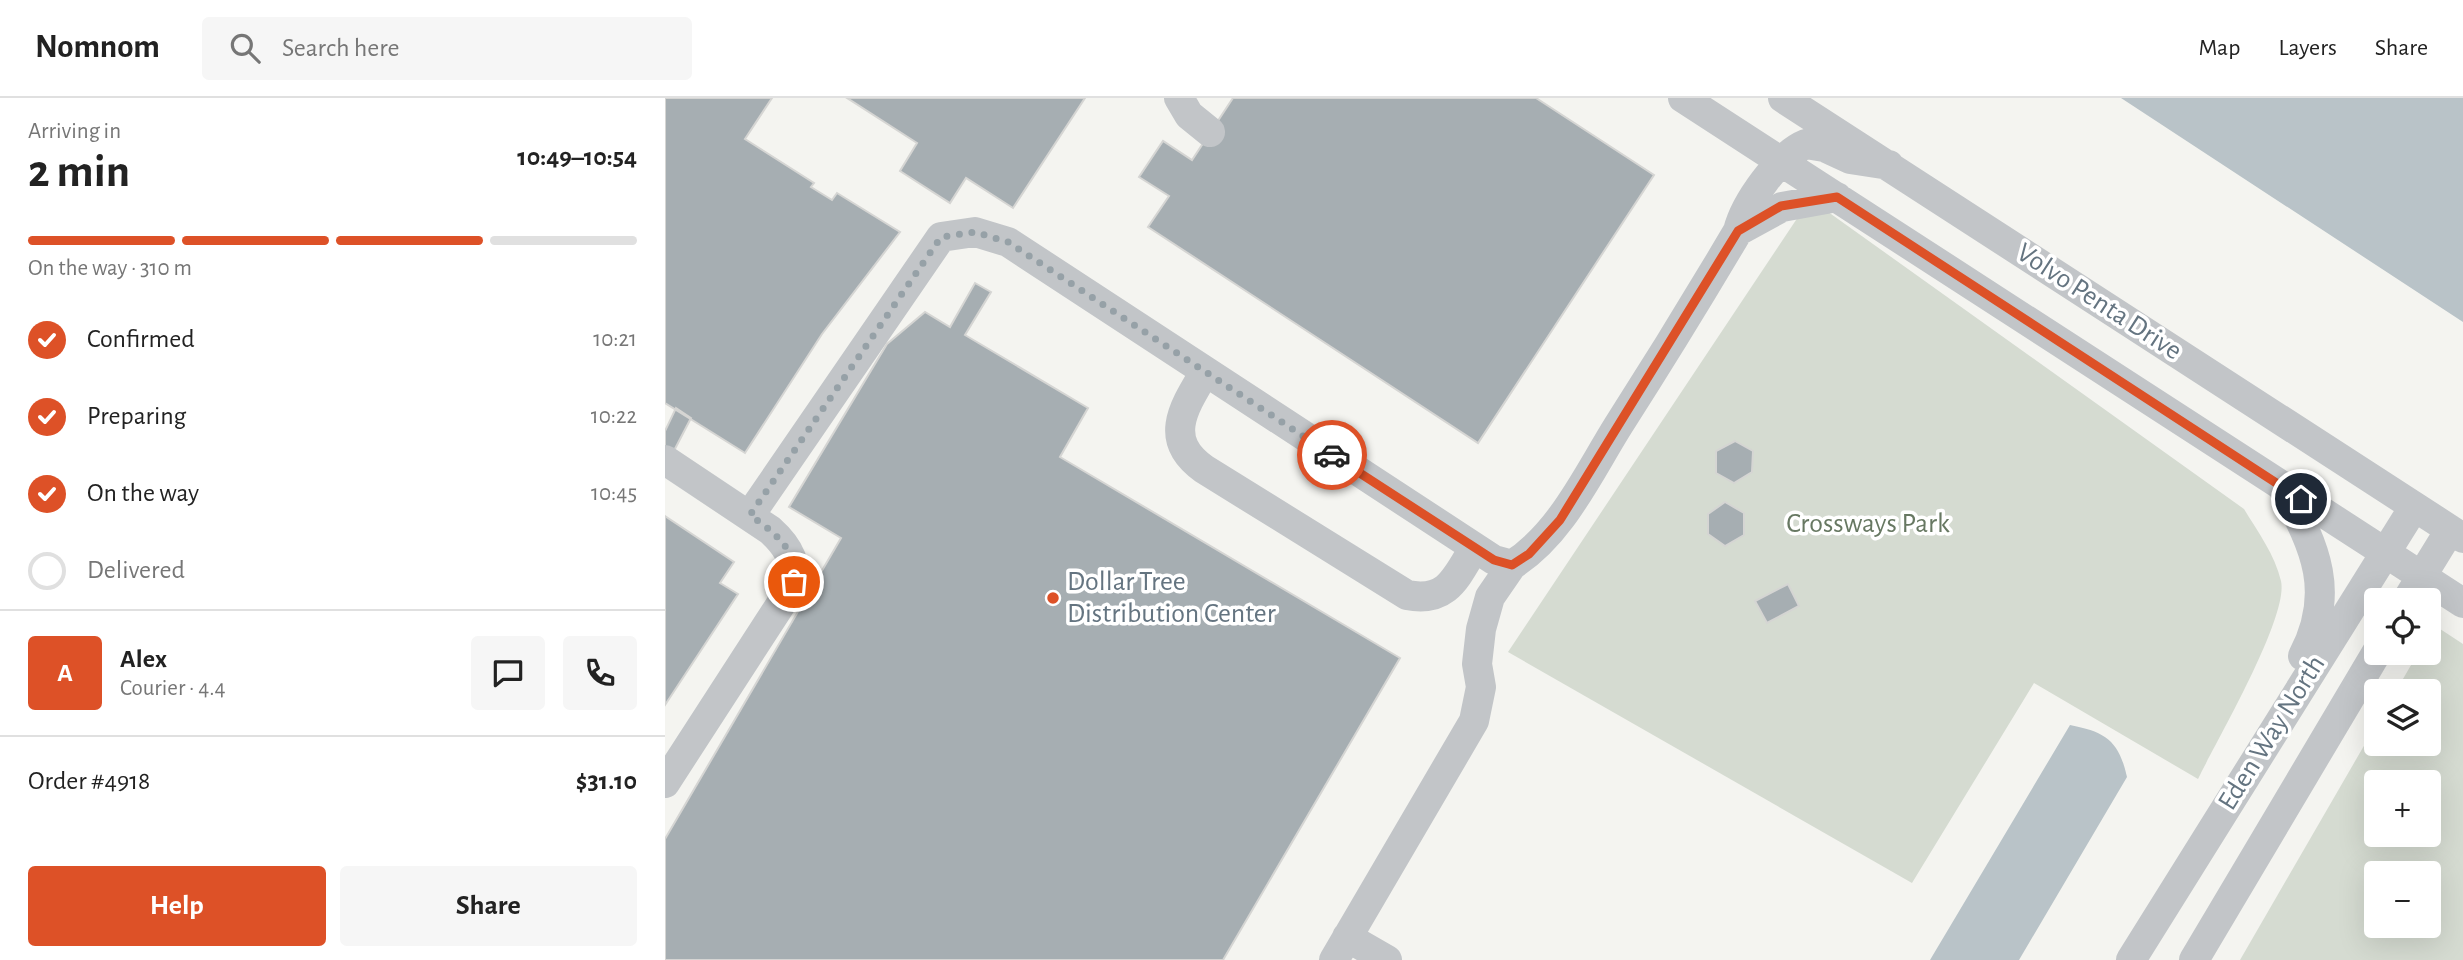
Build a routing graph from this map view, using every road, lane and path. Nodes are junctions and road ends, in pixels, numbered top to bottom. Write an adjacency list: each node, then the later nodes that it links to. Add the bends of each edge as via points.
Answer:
1 (1179, 98): 4 (street, via 1189,115)
2 (1683, 98): 5 (street, Volvo Penta Drive)
3 (1783, 98): 6 (street, Volvo Penta Drive)
4 (1210, 132)
5 (1781, 160): 6 (street, via 1806,144 1850,159); 7 (street, Volvo Penta Drive); 8 (street, via 1742,216)
6 (1889, 165): 12 (street, Volvo Penta Drive)
7 (1837, 197): 8 (street, via 1781,206); 11 (street, Volvo Penta Drive)
8 (1738, 231): 17 (street, via 1560,520 1529,554)
9 (1205, 372): 13 (street, via 1008,242 975,232 941,237); 15 (street); 15 (street, via 1184,406 1180,423 1181,443 1190,459 1407,595 1424,598 1442,593)
10 (665, 460): 13 (street)
11 (2282, 486): 16 (street, Volvo Penta Drive); 24 (street, via 2305,528 2319,575 2322,598 2313,636 2204,821)
12 (2414, 507): 14 (street, Volvo Penta Drive); 16 (street, Eden Way North)
13 (750, 515): 22 (street, via 784,544 794,566 794,582)
14 (2456, 534): 18 (street)
15 (1475, 548): 17 (street)
16 (2385, 553): 18 (street, Volvo Penta Drive); 24 (street, Eden Way North)
17 (1512, 565): 23 (street, via 1490,597 1481,629 1477,664 1481,687 1474,721)
18 (2414, 588)
19 (2441, 596): 20 (street, Volvo Penta Drive)
20 (2463, 603)
21 (2369, 665): 26 (street, Eden Way North)
22 (665, 783)
23 (1341, 949): 25 (street)
24 (2133, 957)
25 (1387, 960)
26 (2194, 960)

